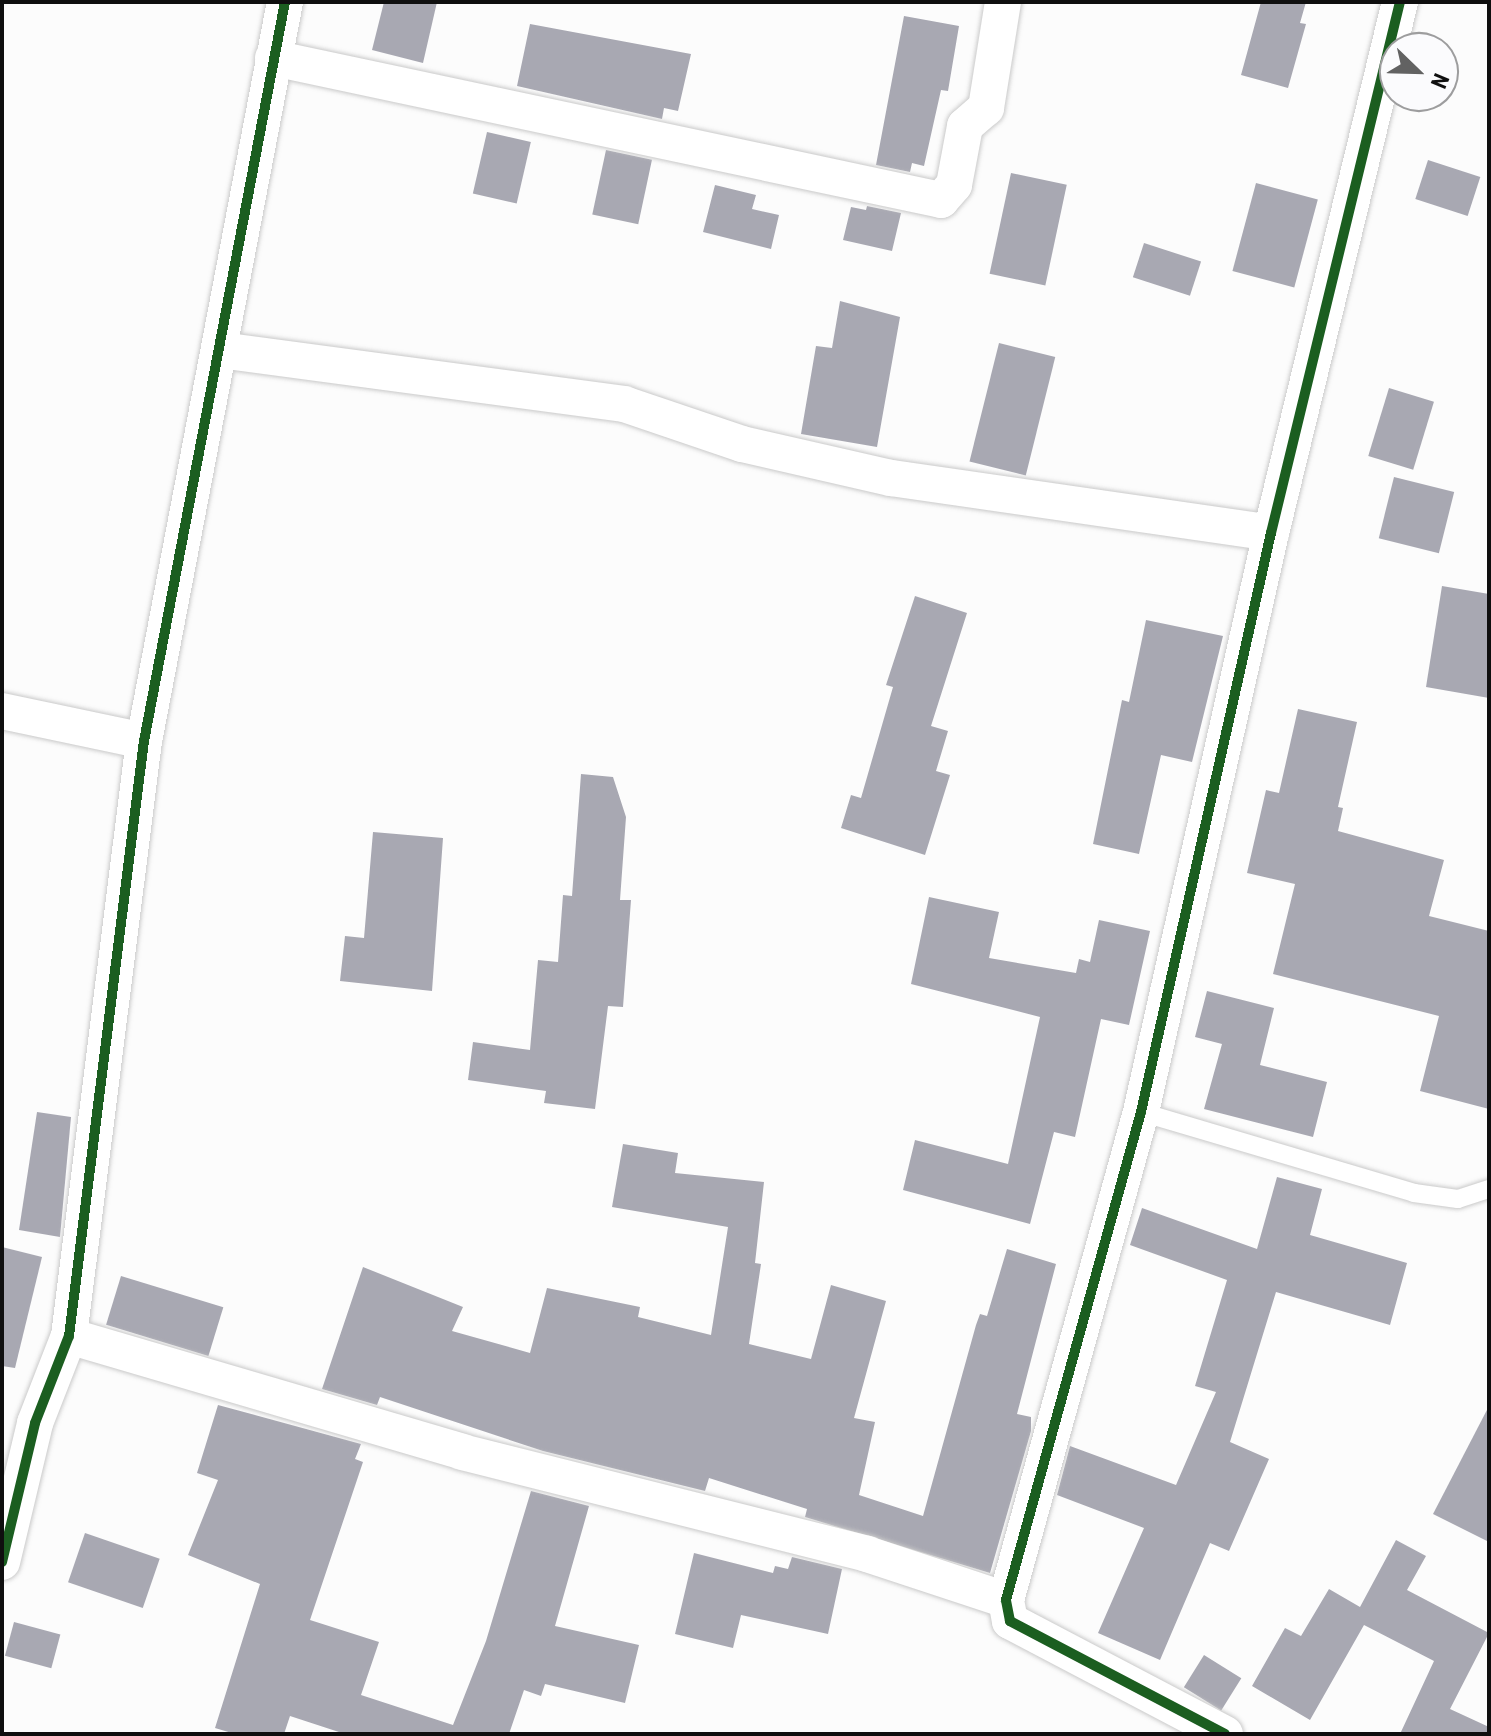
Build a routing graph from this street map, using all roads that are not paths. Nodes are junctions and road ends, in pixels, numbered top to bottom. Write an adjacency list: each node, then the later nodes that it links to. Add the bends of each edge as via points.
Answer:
1 (285, 2): 4 (street)
2 (1003, 2): 4 (street, via 986,108 965,126 954,185 941,200)
3 (1400, 2): 6 (street)
4 (273, 58): 5 (street)
5 (220, 350): 6 (street, via 624,404 742,444 891,478); 8 (street)
6 (1271, 533): 9 (street)
7 (2, 711): 8 (street)
8 (144, 741): 11 (street)
9 (1141, 1112): 10 (lane, via 1414,1193 1458,1199); 13 (street)
10 (1489, 1189)
11 (69, 1336): 12 (street, via 35,1423); 13 (street, via 462,1452 867,1554)
12 (2, 1562)
13 (1006, 1600): 14 (street, via 1010,1621)
14 (1225, 1734)

